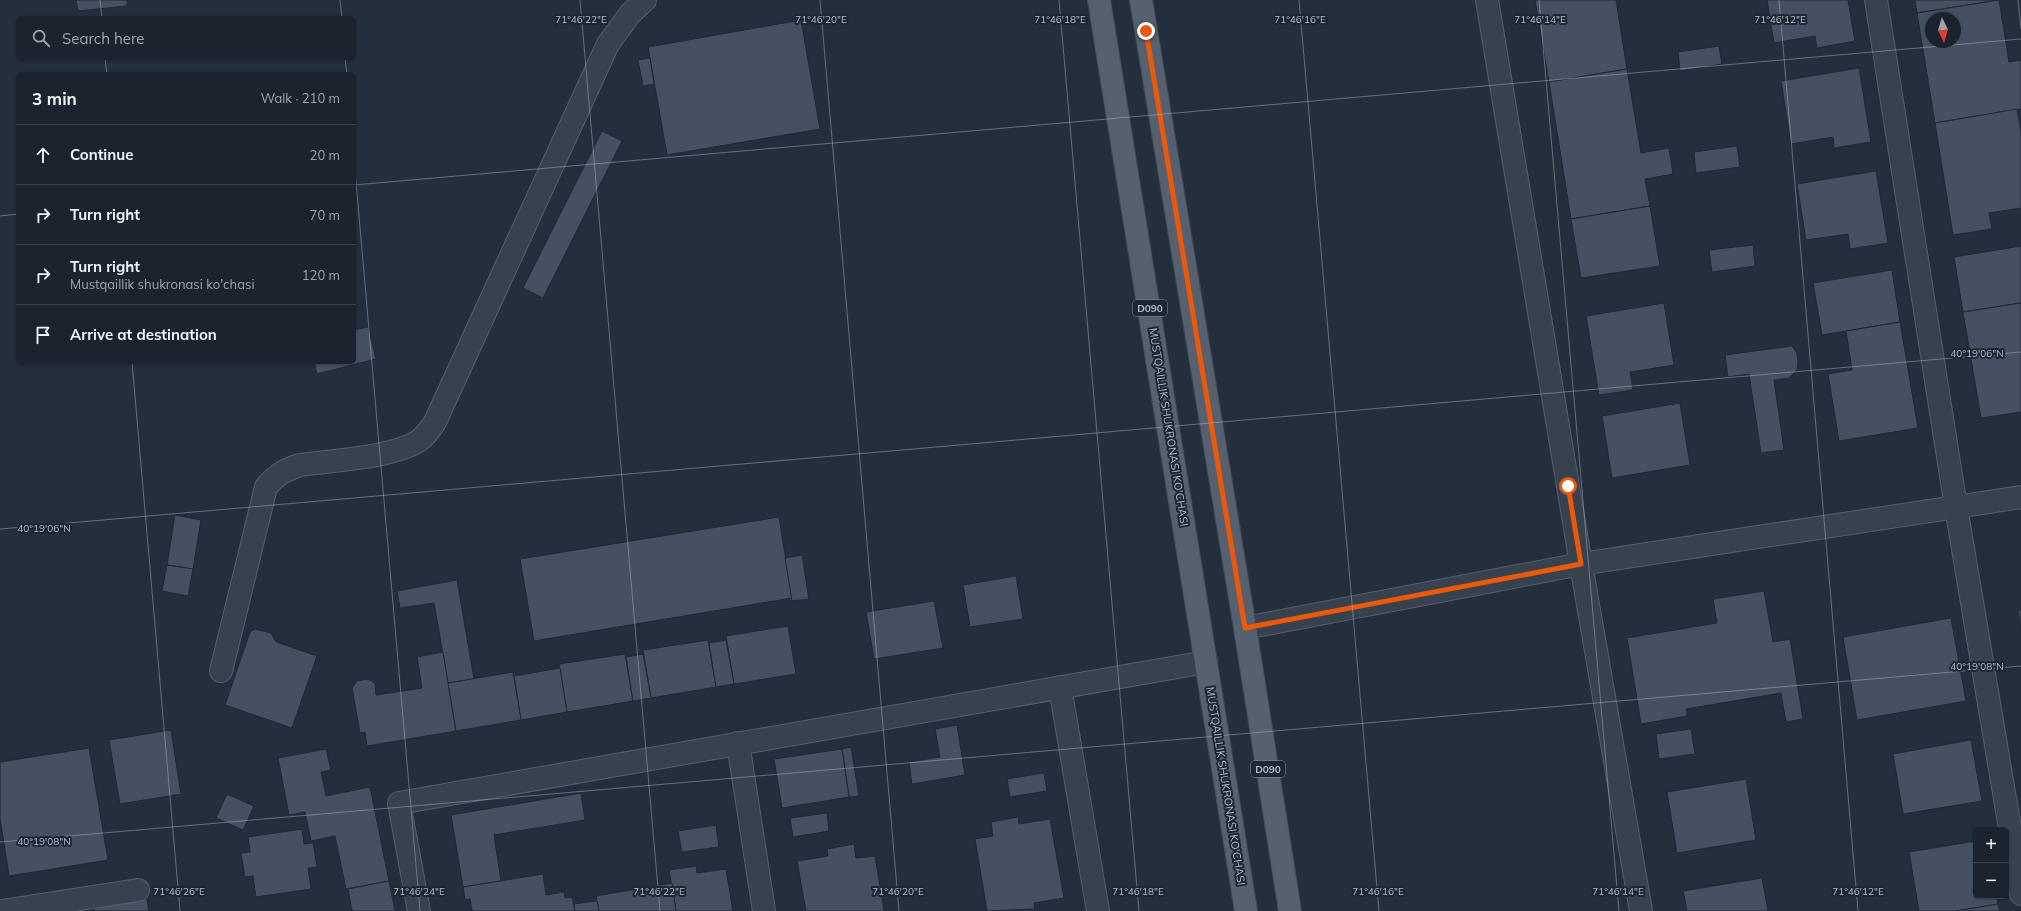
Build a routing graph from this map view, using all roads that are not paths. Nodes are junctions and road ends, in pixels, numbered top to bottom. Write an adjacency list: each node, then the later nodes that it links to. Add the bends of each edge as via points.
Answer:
1 (646, 0): 11 (street, via 619,27 608,44 435,422 428,432 414,444 385,453 290,468 274,477 266,487)
2 (1100, 0): 10 (main road, MUSTQAILLIK SHUKRONASI KO'CHASI / D090)
3 (1141, 0): 9 (main road, D090)
4 (1487, 0): 8 (street)
5 (1876, 0): 7 (street)
6 (2021, 497): 7 (street)
7 (1956, 507): 8 (street); 15 (street)
8 (1581, 564): 9 (street); 22 (street)
9 (1245, 628): 21 (main road, D090)
10 (1206, 662): 12 (street); 20 (main road, MUSTQAILLIK SHUKRONASI KO'CHASI / D090)
11 (221, 672)
12 (1060, 687): 13 (street); 19 (street)
13 (738, 744): 17 (street, via 399,803); 18 (street)
14 (138, 890): 16 (street)
15 (2021, 894)
16 (2, 911)
17 (419, 911)
18 (764, 911)
19 (1098, 911)
20 (1246, 911)
21 (1290, 911)
22 (1641, 911)

